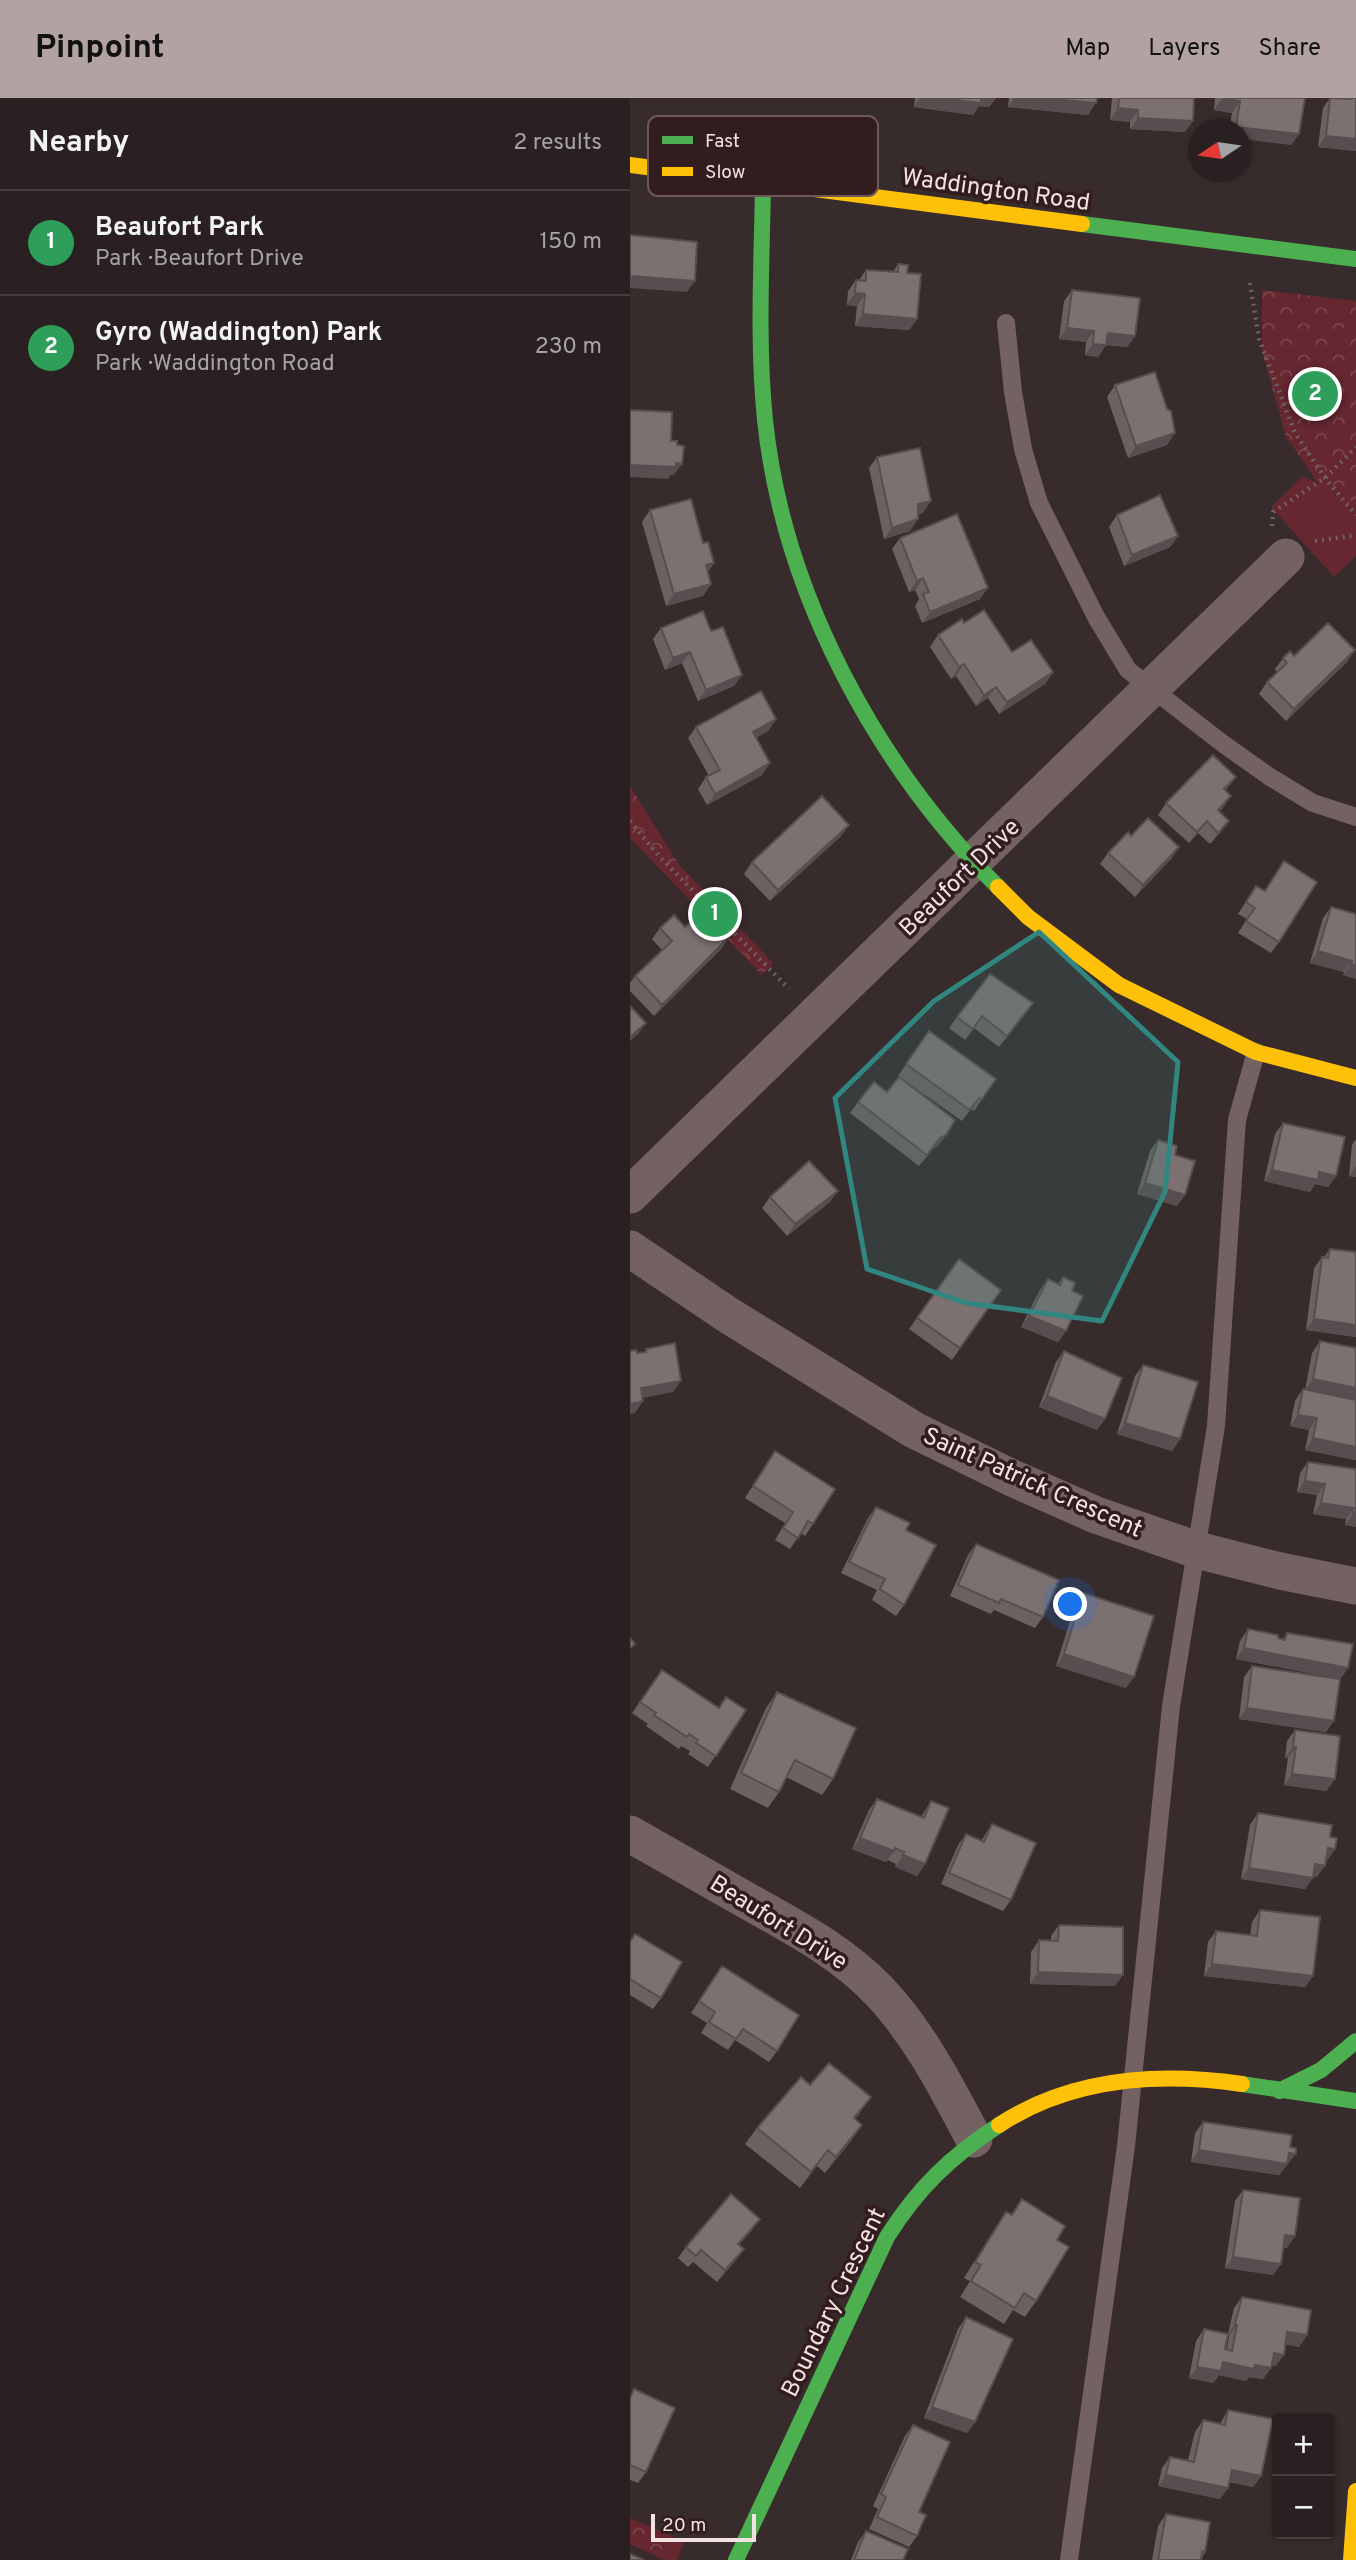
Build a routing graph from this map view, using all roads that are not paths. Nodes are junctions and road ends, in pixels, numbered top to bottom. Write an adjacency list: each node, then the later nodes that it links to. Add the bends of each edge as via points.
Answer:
1 (630, 165): 2 (street, Waddington Road)
2 (648, 167)
3 (763, 196): 10 (street, via 760,350 765,422 781,512 809,597 843,676 892,756)
4 (876, 196): 5 (street, Waddington Road)
5 (1356, 260)
6 (1006, 323): 8 (lane, via 1023,449 1039,503 1096,617 1128,670)
7 (1286, 557): 8 (street, Beaufort Drive)
8 (1151, 689): 9 (lane, via 1270,777 1313,803); 10 (street, Beaufort Drive)
9 (1356, 817)
10 (974, 863): 11 (street, via 1028,917 1119,985); 13 (street, Beaufort Drive)
11 (1256, 1052): 12 (street); 15 (lane, via 1237,1120 1216,1426)
12 (1356, 1078)
13 (630, 1195)
14 (630, 1249): 15 (street, Saint Patrick Crescent, via 914,1430 1096,1515)
15 (1197, 1550): 16 (street, Saint Patrick Crescent); 19 (lane, via 1171,1706)
16 (1356, 1586)
17 (630, 1834): 22 (street, Beaufort Drive, via 841,1957 879,1991 912,2032)
18 (1356, 2041): 20 (street, via 1321,2070)
19 (1133, 2079): 20 (street, Boundary Crescent, via 1184,2078); 22 (street, Boundary Crescent, via 1082,2088 1029,2109); 25 (lane)
20 (1279, 2091): 21 (street, Boundary Crescent)
21 (1356, 2101)
22 (974, 2139): 24 (street, Boundary Crescent, via 914,2196 887,2237)
23 (1356, 2491): 26 (street)
24 (736, 2560)
25 (1069, 2560)
26 (1351, 2560)

